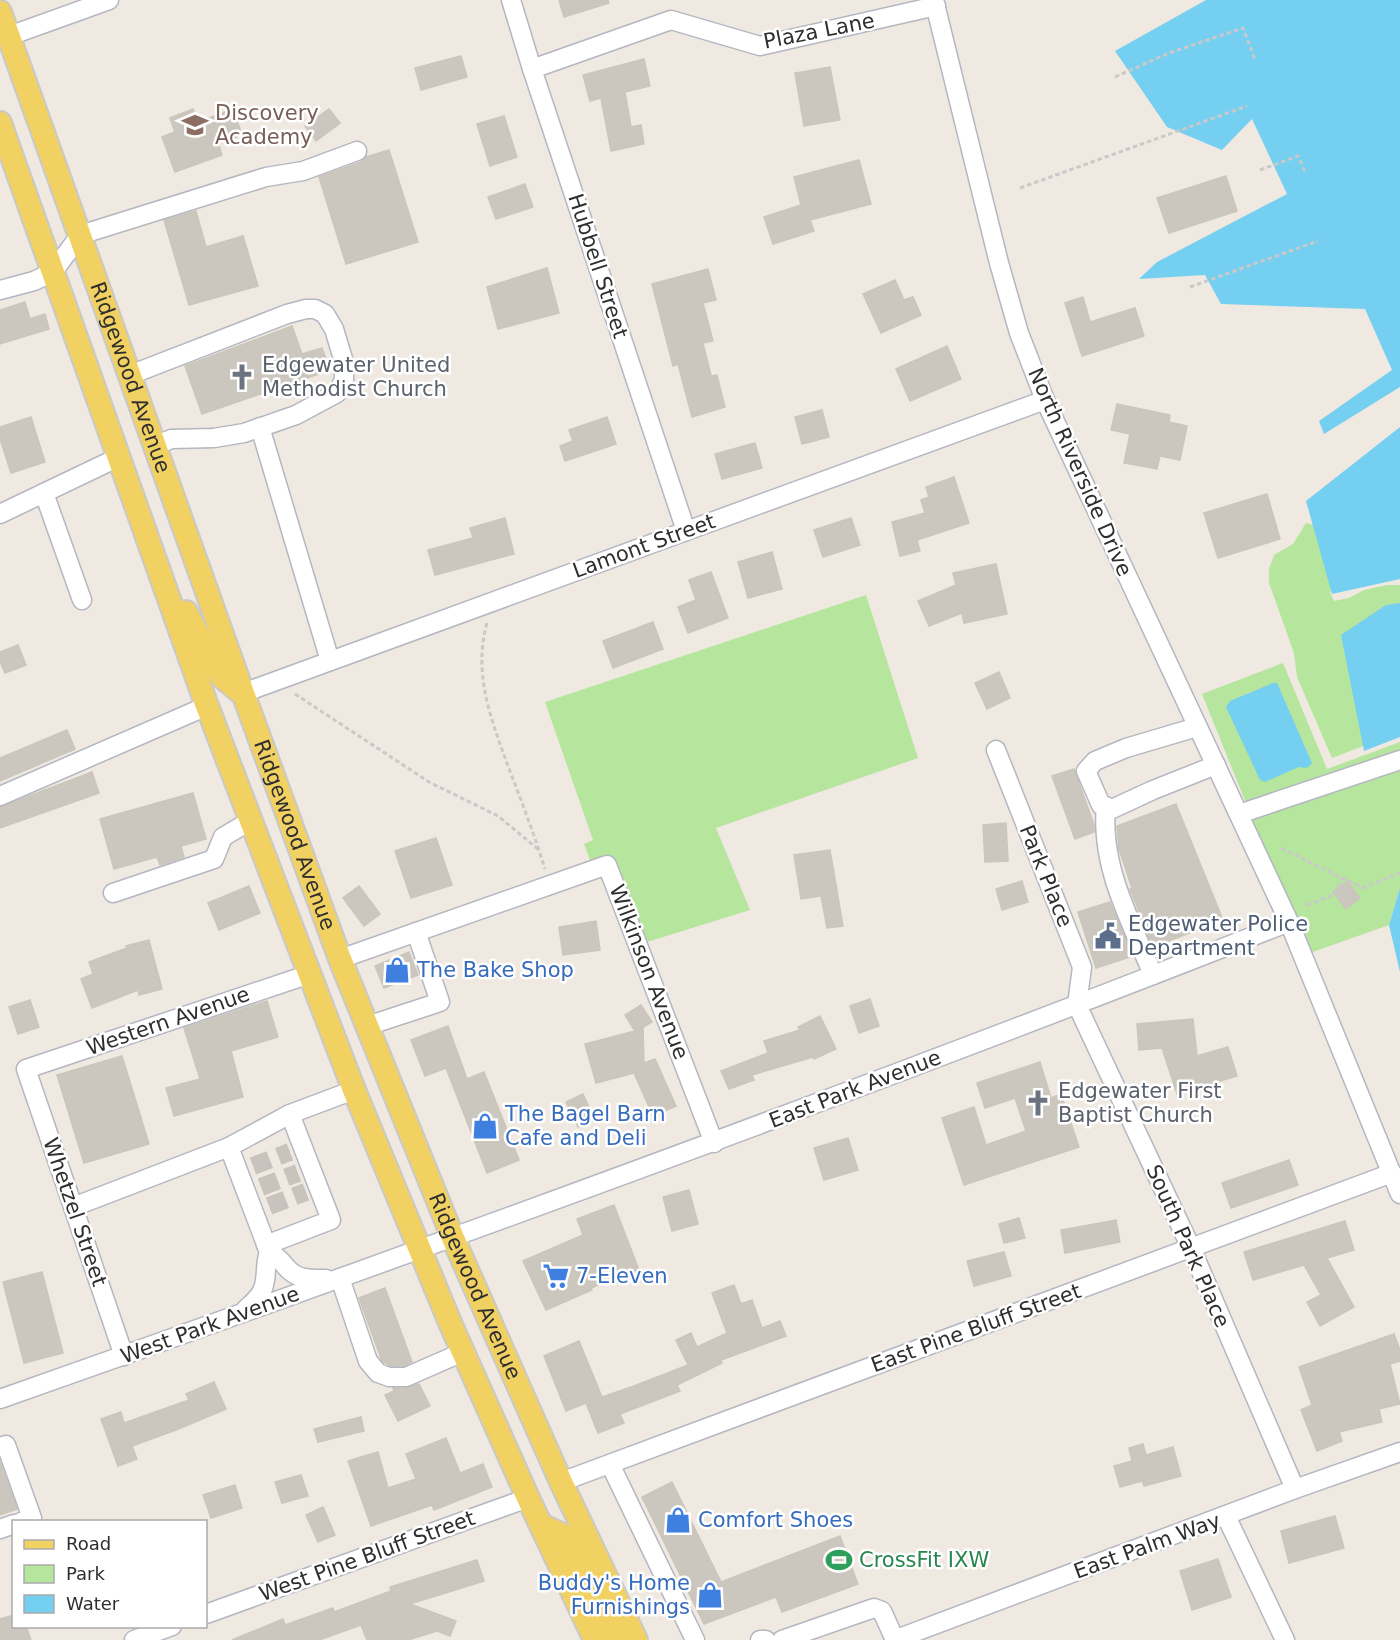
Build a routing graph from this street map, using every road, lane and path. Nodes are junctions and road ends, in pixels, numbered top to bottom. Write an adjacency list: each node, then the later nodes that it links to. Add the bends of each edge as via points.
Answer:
1 (109, 0): 4 (street)
2 (511, 0): 8 (street, Hubbell Street)
3 (935, 3): 8 (street, Plaza Lane, via 760,46 671,20); 22 (street, North Riverside Drive, via 999,263 1019,333)
4 (70, 7): 6 (street)
5 (0, 12): 6 (main road, Ridgewood Avenue)
6 (9, 36): 16 (main road, Ridgewood Avenue)
7 (1255, 59): 9 (path, via 1243,28 1168,52)
8 (532, 69): 28 (street, Hubbell Street)
9 (1115, 77)
10 (1246, 106): 15 (path)
11 (0, 123): 18 (main road, Ridgewood Avenue)
12 (357, 151): 16 (street, via 303,171 266,177)
13 (1260, 170): 14 (path, via 1298,156)
14 (1305, 172)
15 (1020, 189)
16 (80, 235): 18 (street); 21 (main road, Ridgewood Avenue)
17 (1318, 241): 19 (path)
18 (53, 272): 20 (street); 25 (main road, Ridgewood Avenue)
19 (1190, 287)
20 (0, 290)
21 (129, 375): 23 (street, via 287,314 306,309 325,314 344,362 344,380 337,393 296,415); 24 (main road, Ridgewood Avenue)
22 (1045, 400): 28 (street, Lamont Street); 36 (street, North Riverside Drive)
23 (260, 427): 24 (street, via 214,438 171,439); 32 (street)
24 (155, 446): 34 (main road, Ridgewood Avenue)
25 (119, 457): 26 (street); 29 (main road, Ridgewood Avenue)
26 (44, 493): 27 (street); 30 (street)
27 (0, 514)
28 (686, 531): 31 (street, Lamont Street)
29 (165, 586): 34 (main road, via 180,601 220,675); 35 (main road, Ridgewood Avenue)
30 (82, 600)
31 (494, 602): 32 (street, Lamont Street); 45 (path, via 484,633 484,692)
32 (330, 661): 33 (street, Lamont Street)
33 (276, 681): 34 (street, Lamont Street); 45 (path, via 429,782 498,816)
34 (243, 693): 53 (main road, Ridgewood Avenue)
35 (207, 706): 40 (street); 43 (main road, Ridgewood Avenue)
36 (1197, 727): 39 (street, North Riverside Drive); 41 (street, via 1095,761 1086,771 1101,805)
37 (996, 750): 56 (street, Park Place, via 1082,967)
38 (1400, 760): 42 (street)
39 (1216, 765): 41 (street, via 1112,809); 42 (street, North Riverside Drive)
40 (0, 796)
41 (1106, 807): 55 (street, via 1105,832 1114,878)
42 (1239, 814): 51 (street, North Riverside Drive)
43 (250, 821): 49 (street, via 223,837 214,859); 54 (main road, Ridgewood Avenue)
44 (1281, 848): 47 (path)
45 (539, 850): 48 (path)
46 (1400, 873): 47 (path, via 1363,888)
47 (1342, 878): 50 (path, via 1335,894)
48 (550, 885): 52 (street, Wilkinson Avenue); 61 (street, Wilkinson Avenue, via 607,865)
49 (113, 893)
50 (1307, 905)
51 (1289, 922): 55 (street, East Park Avenue); 63 (street, North Riverside Drive)
52 (416, 932): 53 (street, Wilkinson Avenue); 57 (street, via 440,1002)
53 (340, 959): 57 (main road, Ridgewood Avenue)
54 (310, 974): 58 (street, Western Avenue); 59 (main road, Ridgewood Avenue)
55 (1153, 975): 56 (street, East Park Avenue)
56 (1077, 1005): 61 (street, East Park Avenue); 68 (street, South Park Place)
57 (367, 1026): 66 (main road, Ridgewood Avenue)
58 (26, 1069): 65 (street, Whetzel Street)
59 (354, 1090): 60 (street); 69 (main road, Ridgewood Avenue)
60 (290, 1114): 62 (street); 67 (street, via 304,1171 331,1220)
61 (714, 1143): 66 (street, East Park Avenue)
62 (229, 1147): 65 (street); 67 (street, via 246,1169 262,1209)
63 (1392, 1173): 64 (street, North Riverside Drive); 68 (street, East Pine Bluff Street)
64 (1400, 1194)
65 (73, 1207): 73 (street, Whetzel Street)
66 (453, 1238): 69 (street, East Park Avenue); 78 (main road, Ridgewood Avenue)
67 (268, 1248): 70 (street, via 297,1276 311,1280); 71 (street, via 262,1293)
68 (1191, 1248): 77 (street, East Pine Bluff Street); 79 (street, South Park Place)
69 (419, 1250): 70 (street, West Park Avenue); 72 (main road, Ridgewood Avenue)
70 (340, 1278): 71 (street, West Park Avenue); 72 (street, via 368,1361 378,1372 406,1377)
71 (242, 1314): 73 (street, West Park Avenue)
72 (463, 1352): 80 (main road, Ridgewood Avenue)
73 (124, 1356): 74 (street, West Park Avenue)
74 (0, 1400)
75 (0, 1447): 82 (street, via 6,1445 32,1518)
76 (1400, 1452): 79 (street, East Palm Way)
77 (610, 1464): 78 (street, East Pine Bluff Street); 90 (street)
78 (561, 1482): 89 (main road, Ridgewood Avenue)
79 (1295, 1489): 81 (street, East Palm Way)
80 (528, 1498): 83 (main road, Ridgewood Avenue); 84 (street, West Pine Bluff Street)
81 (1226, 1516): 94 (street, East Palm Way); 95 (street)
82 (25, 1520)
83 (541, 1524): 87 (main road, Ridgewood Avenue); 88 (main road, via 565,1536)
84 (207, 1614)
85 (167, 1628): 86 (street)
86 (134, 1640)
87 (595, 1640)
88 (614, 1640)
89 (636, 1640)
90 (695, 1640)
91 (760, 1640): 92 (street)
92 (766, 1640)
93 (782, 1640): 94 (street, via 874,1608 882,1611)
94 (895, 1640)
95 (1285, 1640)

